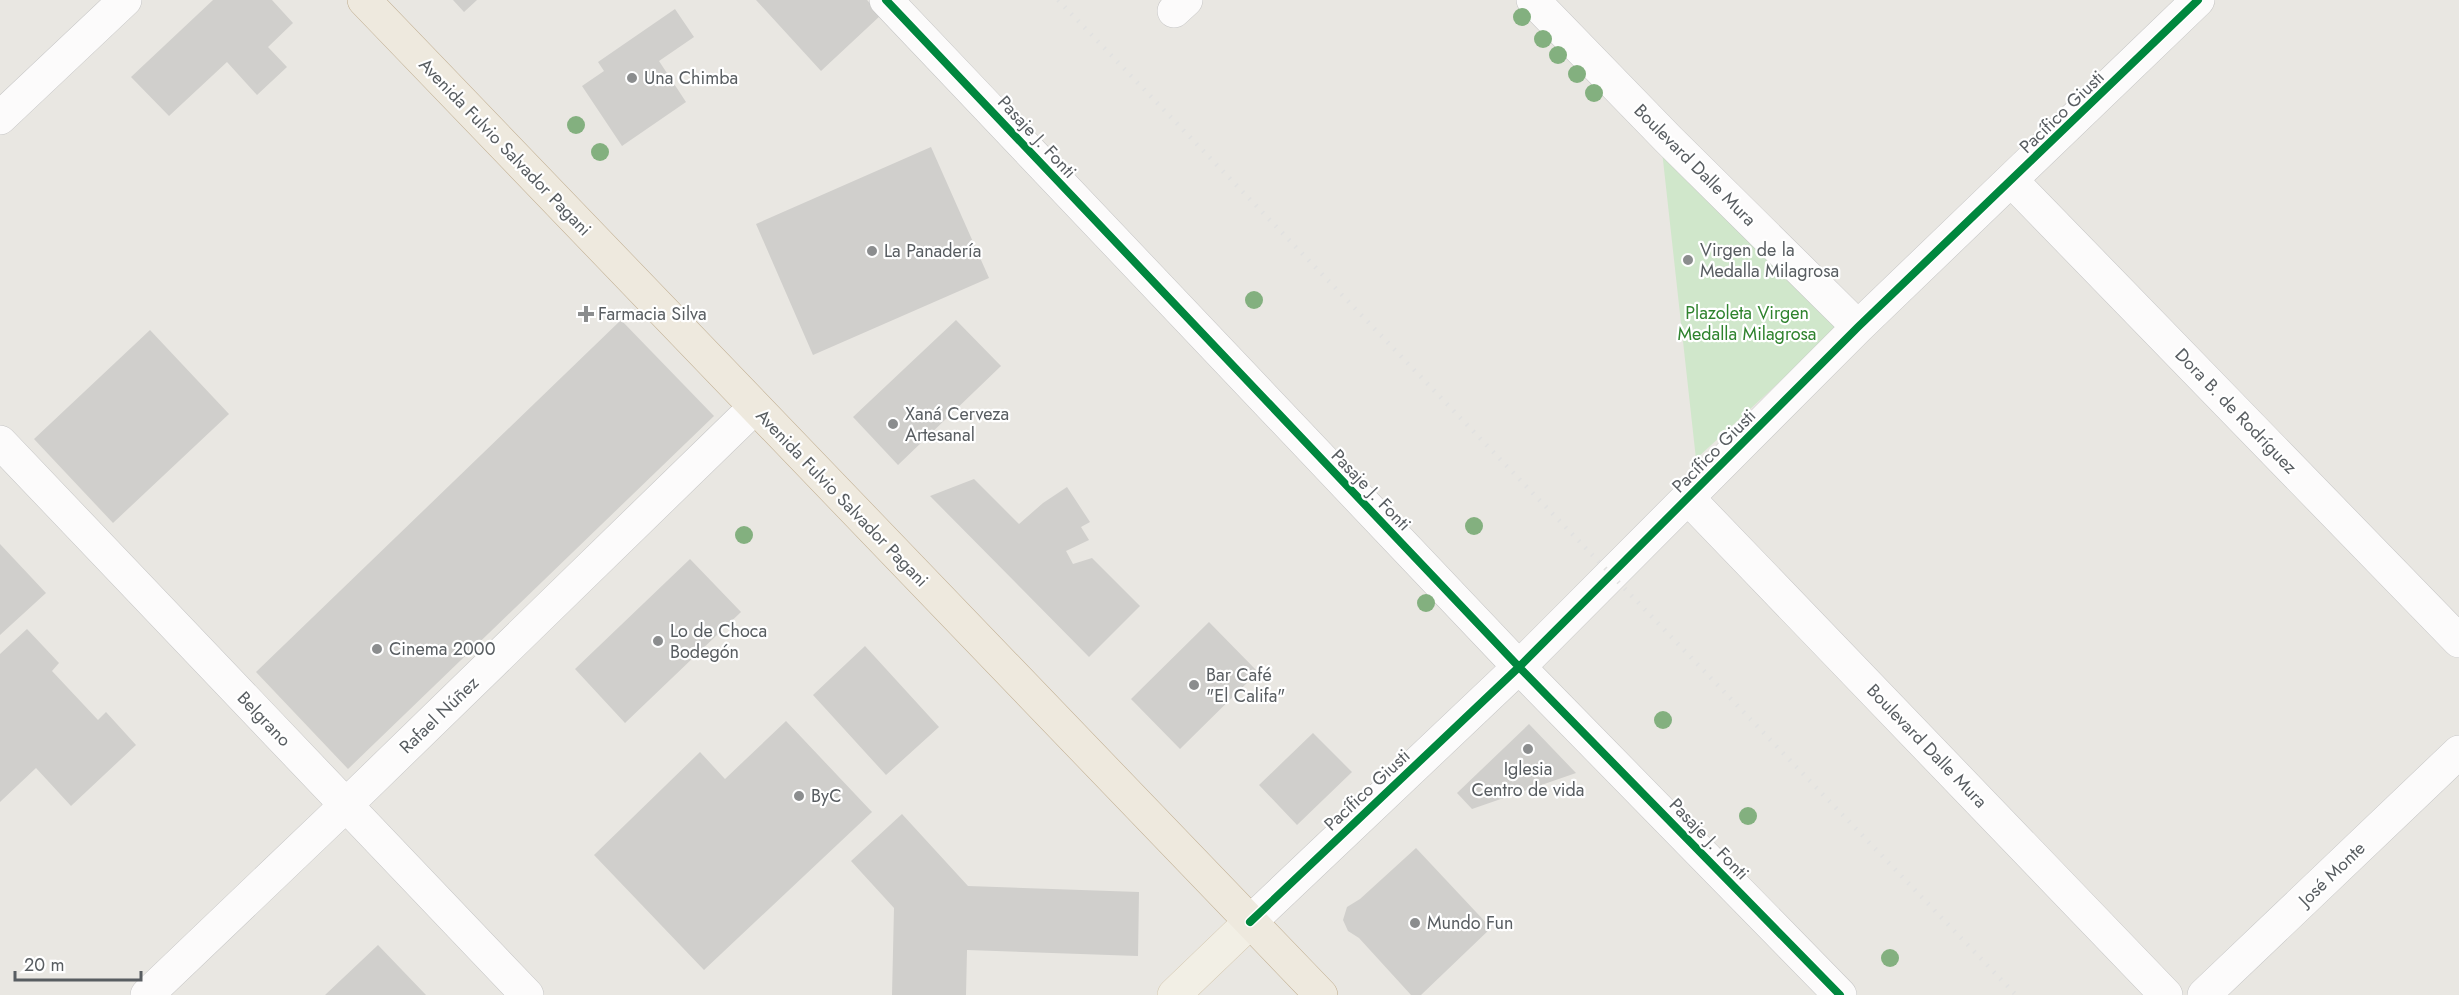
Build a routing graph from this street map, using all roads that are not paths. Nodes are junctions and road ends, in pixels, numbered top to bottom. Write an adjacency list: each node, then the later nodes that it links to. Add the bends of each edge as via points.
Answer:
1 (125, 0): 6 (street)
2 (363, 0): 9 (highway, Avenida Fulvio Salvador Pagani)
3 (886, 0): 13 (street, Pasaje J. Fonti)
4 (1533, 0): 8 (street, Boulevard Dalle Mura)
5 (2198, 0): 7 (street, Pacífico Giusti)
6 (0, 118)
7 (2012, 181): 8 (street, Pacífico Giusti); 12 (street, Dora B. de Rodríguez)
8 (1858, 327): 11 (street, Pacífico Giusti)
9 (755, 407): 15 (street, Rafael Núñez); 16 (highway, Avenida Fulvio Salvador Pagani)
10 (0, 442): 15 (street, Belgrano)
11 (1688, 498): 13 (street, Pacífico Giusti); 22 (street, Boulevard Dalle Mura)
12 (2459, 641)
13 (1519, 667): 16 (street, Pacífico Giusti); 21 (street, Pasaje J. Fonti)
14 (2459, 752): 23 (street, José Monte)
15 (346, 805): 17 (street, Rafael Núñez); 18 (street, Belgrano)
16 (1250, 922): 19 (main road); 20 (highway, Avenida Fulvio Salvador Pagani)
17 (147, 995)
18 (527, 995)
19 (1174, 995)
20 (1321, 995)
21 (1840, 995)
22 (2166, 995)
23 (2204, 995)

